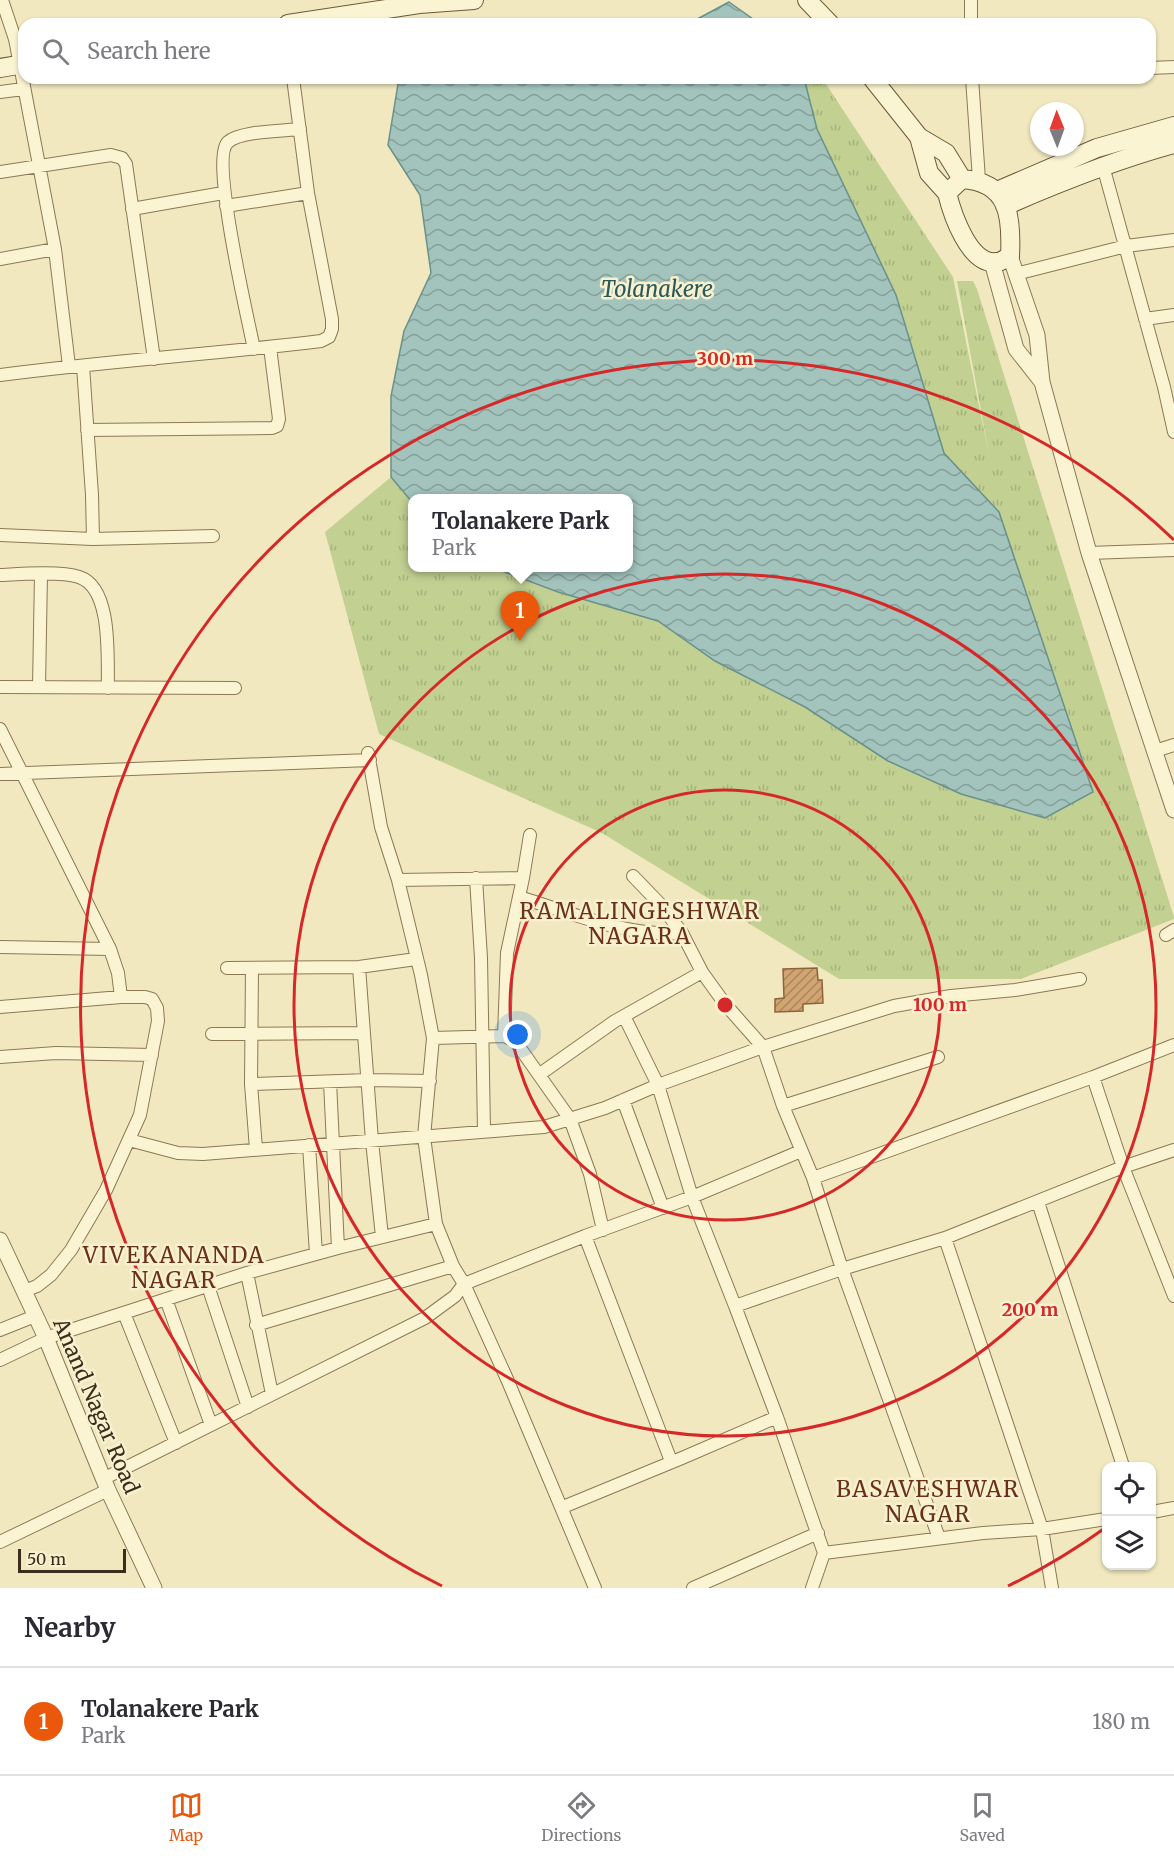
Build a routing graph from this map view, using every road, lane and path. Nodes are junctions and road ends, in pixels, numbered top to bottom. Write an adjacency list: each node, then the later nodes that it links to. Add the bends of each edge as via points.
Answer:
1 (2, 0): 10 (street)
2 (474, 0): 5 (main road)
3 (807, 0): 8 (main road)
4 (971, 0): 9 (street)
5 (420, 2): 6 (main road)
6 (352, 7): 7 (main road)
7 (311, 18)
8 (824, 18)
9 (971, 18)
10 (18, 52)
11 (18, 65): 13 (main road)
12 (1174, 67): 14 (street)
13 (0, 68)
14 (1156, 68)
15 (23, 84): 19 (street)
16 (294, 84): 22 (street)
17 (877, 84): 23 (main road)
18 (972, 84): 28 (street)
19 (23, 89): 20 (street); 25 (street)
20 (0, 92)
21 (1174, 126): 31 (main road, via 1096,148)
22 (300, 129): 29 (street); 32 (street, via 238,136 228,142 222,159)
23 (919, 137): 28 (main road, via 946,153); 30 (main road, via 929,173)
24 (1174, 144): 26 (main road)
25 (38, 166): 27 (street); 33 (street, via 111,154 122,158); 36 (street)
26 (1103, 166): 31 (main road); 35 (street)
27 (0, 172)
28 (970, 180): 30 (main road); 31 (main road)
29 (308, 193): 32 (street); 43 (street, via 332,330 321,341)
30 (947, 193): 39 (main road, via 962,236 985,261)
31 (1001, 198): 37 (main road, via 1011,230)
32 (225, 199): 33 (street); 44 (street)
33 (132, 209): 45 (street)
34 (1174, 240): 35 (street)
35 (1126, 246): 40 (street); 42 (street)
36 (55, 249): 38 (street); 46 (street)
37 (1010, 256): 39 (main road); 40 (street)
38 (0, 259)
39 (992, 262): 49 (street, via 1016,349)
40 (1016, 274): 49 (street, via 1037,335)
41 (1174, 315): 42 (street)
42 (1145, 319): 50 (street)
43 (270, 347): 44 (street); 51 (street, via 277,426)
44 (254, 349): 45 (street)
45 (154, 359): 47 (street)
46 (69, 366): 47 (street); 48 (street)
47 (83, 366): 51 (street)
48 (0, 375)
49 (1042, 382): 57 (street)
50 (1169, 386): 52 (street)
51 (87, 430): 55 (street)
52 (1174, 432)
53 (0, 531): 55 (street)
54 (213, 536): 55 (street)
55 (93, 539)
56 (1174, 550): 57 (street)
57 (1089, 553): 66 (street)
58 (41, 574): 59 (street); 61 (street); 62 (street, via 78,576 91,583 105,614)
59 (0, 575)
60 (0, 687): 61 (street)
61 (39, 687): 62 (street)
62 (108, 688): 63 (street)
63 (235, 688)
64 (0, 729): 68 (street)
65 (1174, 745): 66 (street)
66 (1155, 751): 69 (street)
67 (0, 774): 68 (street)
68 (21, 774): 74 (street, via 369,756 381,827); 78 (street)
69 (1174, 810)
70 (530, 835): 73 (street)
71 (633, 876): 76 (street)
72 (476, 878): 73 (street); 74 (street); 91 (street)
73 (523, 878): 75 (street)
74 (398, 880): 79 (street)
75 (519, 897): 76 (street, via 613,926 662,935); 92 (street, via 507,953)
76 (682, 933): 83 (street)
77 (0, 946): 78 (street)
78 (110, 949): 85 (street)
79 (416, 959): 80 (street); 93 (street)
80 (359, 967): 82 (street); 88 (street)
81 (227, 968): 82 (street)
82 (252, 968): 90 (street)
83 (702, 972): 87 (street); 95 (street)
84 (1080, 979): 95 (street, via 894,1006)
85 (121, 997): 86 (street); 96 (street, via 152,999 158,1008)
86 (0, 1007)
87 (624, 1016): 99 (street); 105 (street)
88 (364, 1033): 90 (street); 101 (street)
89 (212, 1034): 90 (street)
90 (251, 1035): 104 (street)
91 (483, 1036): 92 (street); 93 (street); 109 (street)
92 (504, 1036): 99 (street, via 514,1041)
93 (433, 1038): 102 (street)
94 (1174, 1045): 100 (street)
95 (763, 1047): 105 (street); 107 (street)
96 (152, 1054): 97 (street); 111 (street, via 140,1115)
97 (0, 1057)
98 (938, 1057): 107 (street)
99 (540, 1074): 108 (street)
100 (1093, 1077): 118 (street); 119 (street)
101 (368, 1080): 102 (street); 103 (street); 112 (street)
102 (430, 1081): 110 (street)
103 (330, 1082): 104 (street); 113 (street)
104 (251, 1084): 115 (street)
105 (658, 1085): 106 (street); 120 (street)
106 (623, 1100): 108 (street); 122 (street)
107 (783, 1106): 117 (street)
108 (570, 1119): 109 (street, via 544,1127); 124 (street, via 590,1174)
109 (484, 1131): 110 (street)
110 (424, 1137): 112 (street); 123 (street)
111 (129, 1140): 115 (street, via 178,1153); 136 (street, via 71,1250 51,1275)
112 (372, 1141): 113 (street); 126 (street)
113 (333, 1143): 114 (street); 129 (street)
114 (309, 1145): 115 (street); 130 (street)
115 (256, 1149)
116 (1174, 1150): 118 (street)
117 (801, 1151): 119 (street); 120 (street)
118 (1123, 1167): 121 (street); 137 (street)
119 (813, 1178): 132 (street)
120 (692, 1197): 122 (street); 139 (street)
121 (1038, 1202): 127 (street); 152 (street)
122 (663, 1208): 124 (street)
123 (436, 1224): 126 (street); 131 (street)
124 (603, 1230): 125 (street)
125 (585, 1236): 134 (street); 151 (street)
126 (382, 1237): 129 (street)
127 (945, 1238): 132 (street); 158 (street)
128 (2, 1248): 136 (street, Anand Nagar Road)
129 (338, 1248): 130 (street)
130 (316, 1254): 133 (street)
131 (453, 1266): 134 (street); 142 (street)
132 (842, 1269): 139 (street); 160 (street)
133 (247, 1274): 135 (street); 142 (street)
134 (464, 1284): 146 (street, via 455,1296 425,1318); 154 (street)
135 (208, 1286): 138 (street); 147 (street)
136 (24, 1291): 141 (street, Anand Nagar Road)
137 (1174, 1296)
138 (166, 1299): 140 (street); 149 (street)
139 (735, 1306): 148 (street)
140 (124, 1313): 144 (street); 150 (street)
141 (35, 1316): 143 (street); 144 (street, Anand Nagar Road)
142 (256, 1324): 146 (street)
143 (0, 1330)
144 (46, 1338): 145 (street); 153 (street, Anand Nagar Road)
145 (0, 1360)
146 (272, 1394): 147 (street)
147 (248, 1407): 149 (street)
148 (777, 1417): 151 (street); 159 (street)
149 (211, 1425): 150 (street)
150 (176, 1443): 153 (street)
151 (671, 1461): 154 (street)
152 (1121, 1462)
153 (105, 1484): 161 (street); 163 (street, Anand Nagar Road)
154 (563, 1507): 164 (street)
155 (1174, 1508): 156 (street)
156 (1156, 1511)
157 (1102, 1520): 158 (street)
158 (1042, 1529): 160 (street); 167 (street)
159 (818, 1533): 162 (street); 165 (street)
160 (939, 1538): 162 (street)
161 (0, 1542)
162 (824, 1553): 166 (street)
163 (154, 1588)
164 (596, 1588)
165 (693, 1588)
166 (812, 1588)
167 (1052, 1588)

